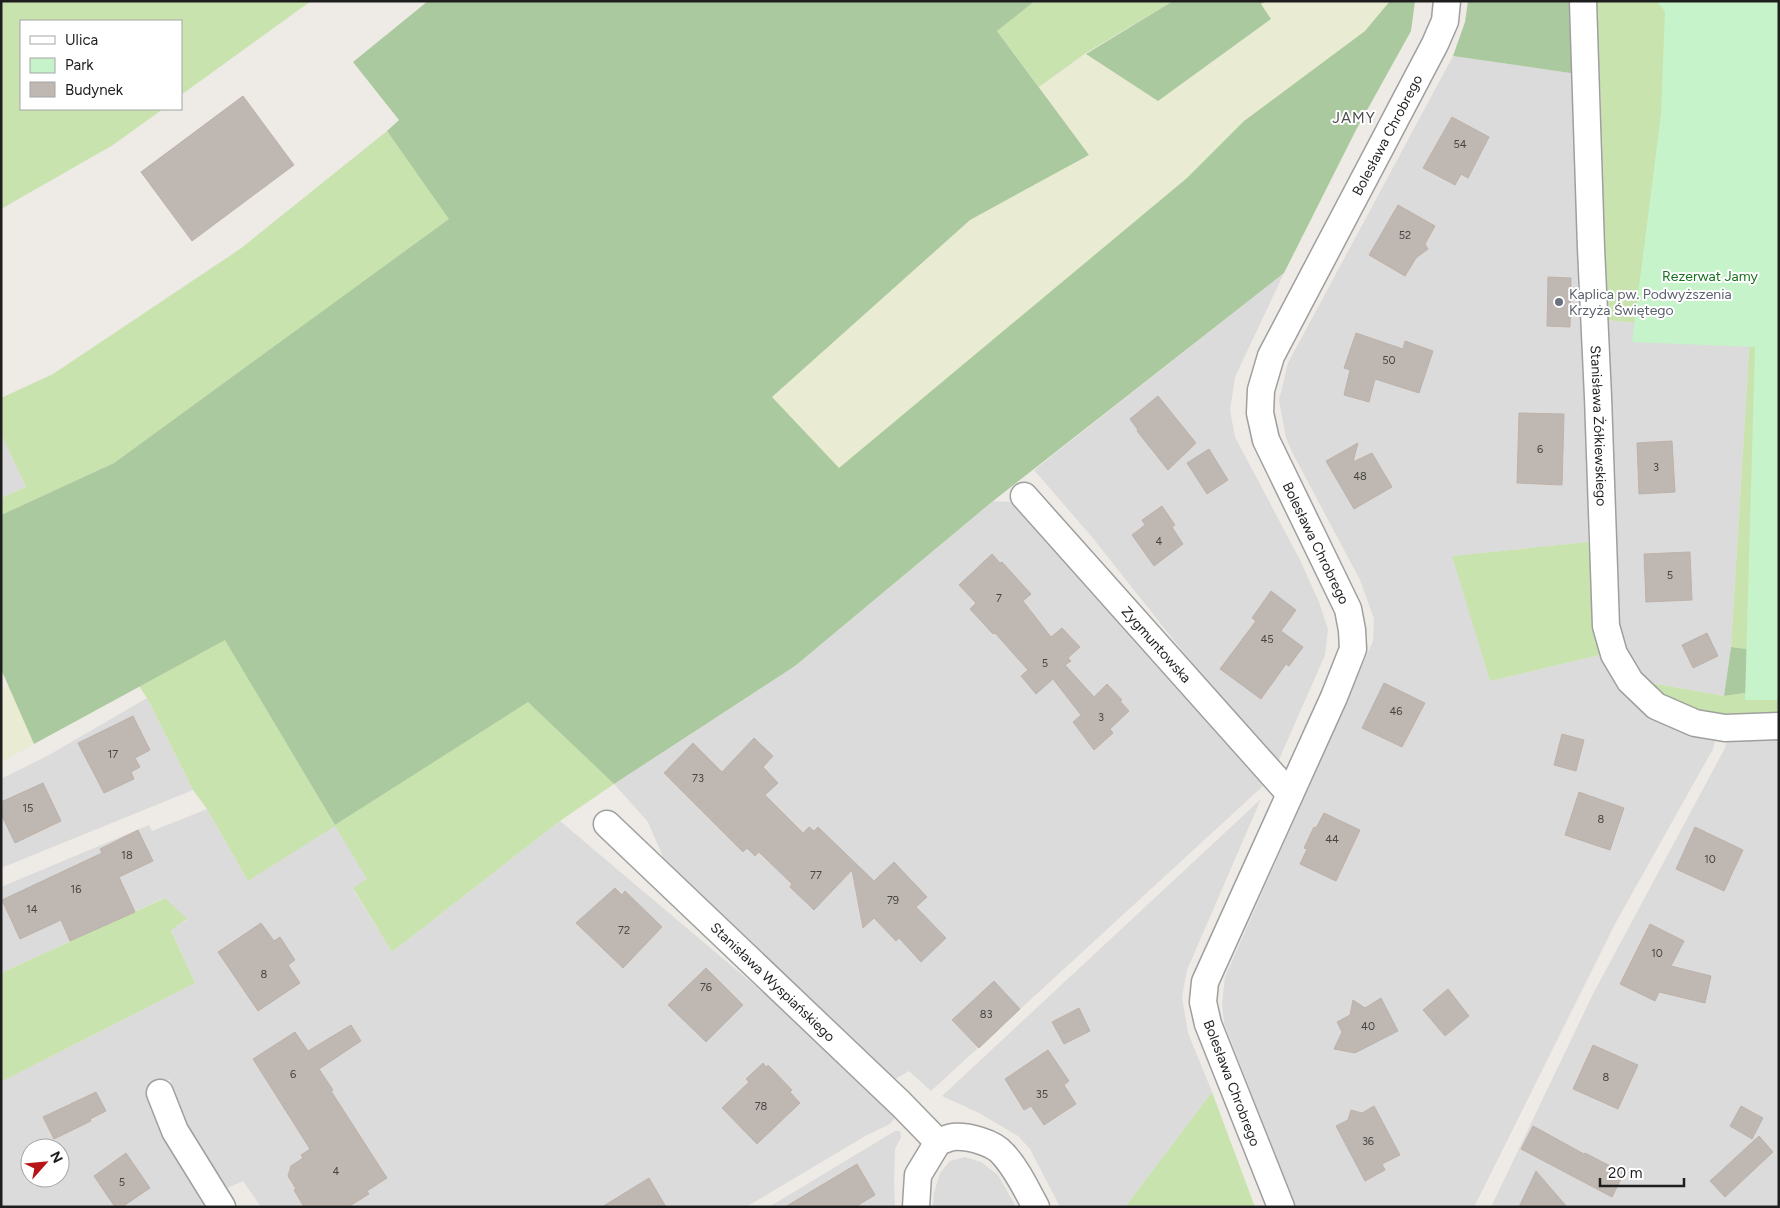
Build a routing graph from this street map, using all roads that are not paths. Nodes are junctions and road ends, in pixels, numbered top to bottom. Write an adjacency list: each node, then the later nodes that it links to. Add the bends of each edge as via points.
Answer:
1 (1447, 1): 5 (street, Bolesława Chrobrego, via 1445,22 1435,44 1271,356 1261,390 1260,413 1266,440 1348,609 1352,630 1352,650 1334,697)
2 (1583, 1): 4 (street, Stanisława Żółkiewskiego, via 1606,626 1614,654 1630,681 1656,706 1695,723 1725,728)
3 (1024, 496): 5 (street, Zygmuntowska)
4 (1779, 726)
5 (1289, 793): 12 (street, Bolesława Chrobrego, via 1205,982 1203,1002 1208,1024)
6 (606, 824): 8 (street, Stanisława Wyspiańskiego)
7 (160, 1093): 9 (street, via 175,1131)
8 (938, 1142): 10 (street, via 918,1175); 11 (street, via 952,1137 968,1138 1002,1152)
9 (222, 1207)
10 (916, 1207)
11 (1036, 1207)
12 (1281, 1207)

